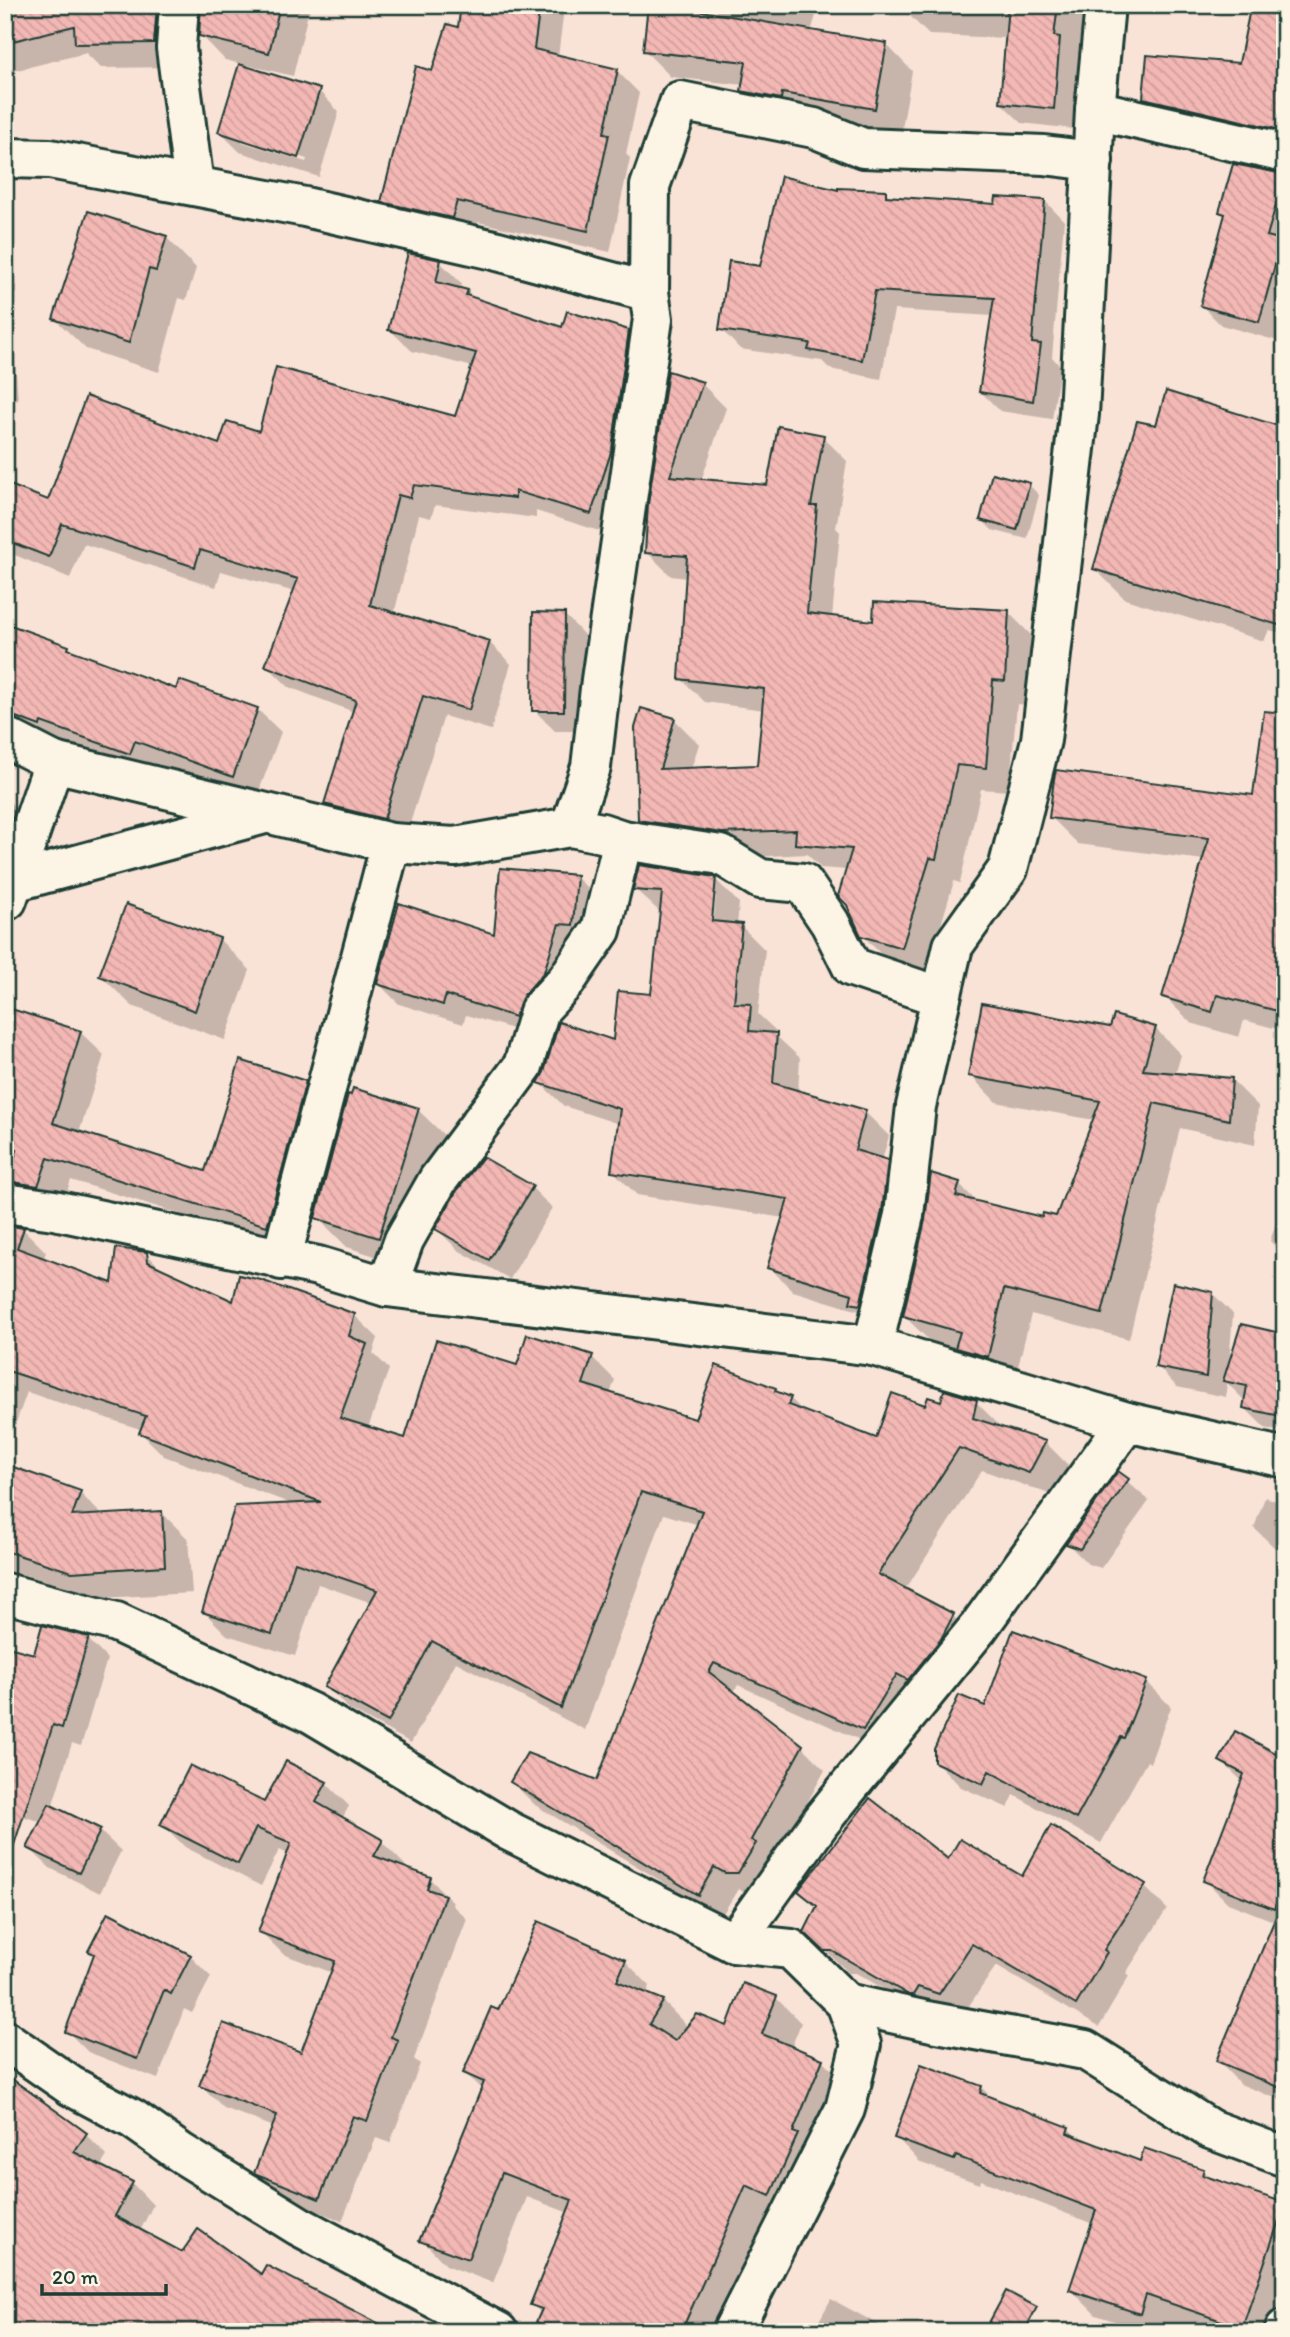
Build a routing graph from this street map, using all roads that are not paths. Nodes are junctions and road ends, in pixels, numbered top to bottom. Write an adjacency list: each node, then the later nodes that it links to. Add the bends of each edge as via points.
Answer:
1 (179, 5): 7 (street, via 176,48)
2 (1105, 5): 3 (street)
3 (1095, 110): 4 (street); 6 (street)
4 (1285, 153)
5 (5, 158): 7 (street, via 50,159)
6 (1093, 161): 8 (street, via 863,148 814,128 680,101 650,186); 16 (street, via 1079,414 1041,740 1008,869 953,946)
7 (194, 185): 8 (street, via 494,250)
8 (649, 292): 12 (street, via 653,319 591,767)
9 (5, 737): 10 (street)
10 (54, 762): 11 (street); 15 (street)
11 (267, 813): 14 (street); 15 (street)
12 (570, 827): 13 (street); 14 (street, via 455,847)
13 (623, 840): 16 (street, via 721,855 760,879 803,883 852,967); 19 (street, via 601,930 540,1009 523,1066 438,1180 404,1240)
14 (391, 843): 18 (street)
15 (9, 894)
16 (941, 997): 20 (street, via 916,1106 904,1215)
17 (5, 1203): 18 (street)
18 (281, 1260): 19 (street)
19 (387, 1287): 20 (street)
20 (873, 1346): 21 (street)
21 (1127, 1422): 22 (street); 24 (street, via 978,1628 821,1821)
22 (1285, 1458)
23 (5, 1594): 24 (street, via 116,1622 311,1713 509,1831)
24 (734, 1944): 25 (street, via 790,1949)
25 (846, 2003): 27 (street, via 1085,2050 1210,2129); 29 (street, via 861,2044 845,2109)
26 (5, 2040): 28 (street, via 71,2086 133,2119 299,2226)
27 (1285, 2157)
28 (498, 2332)
29 (732, 2332)

